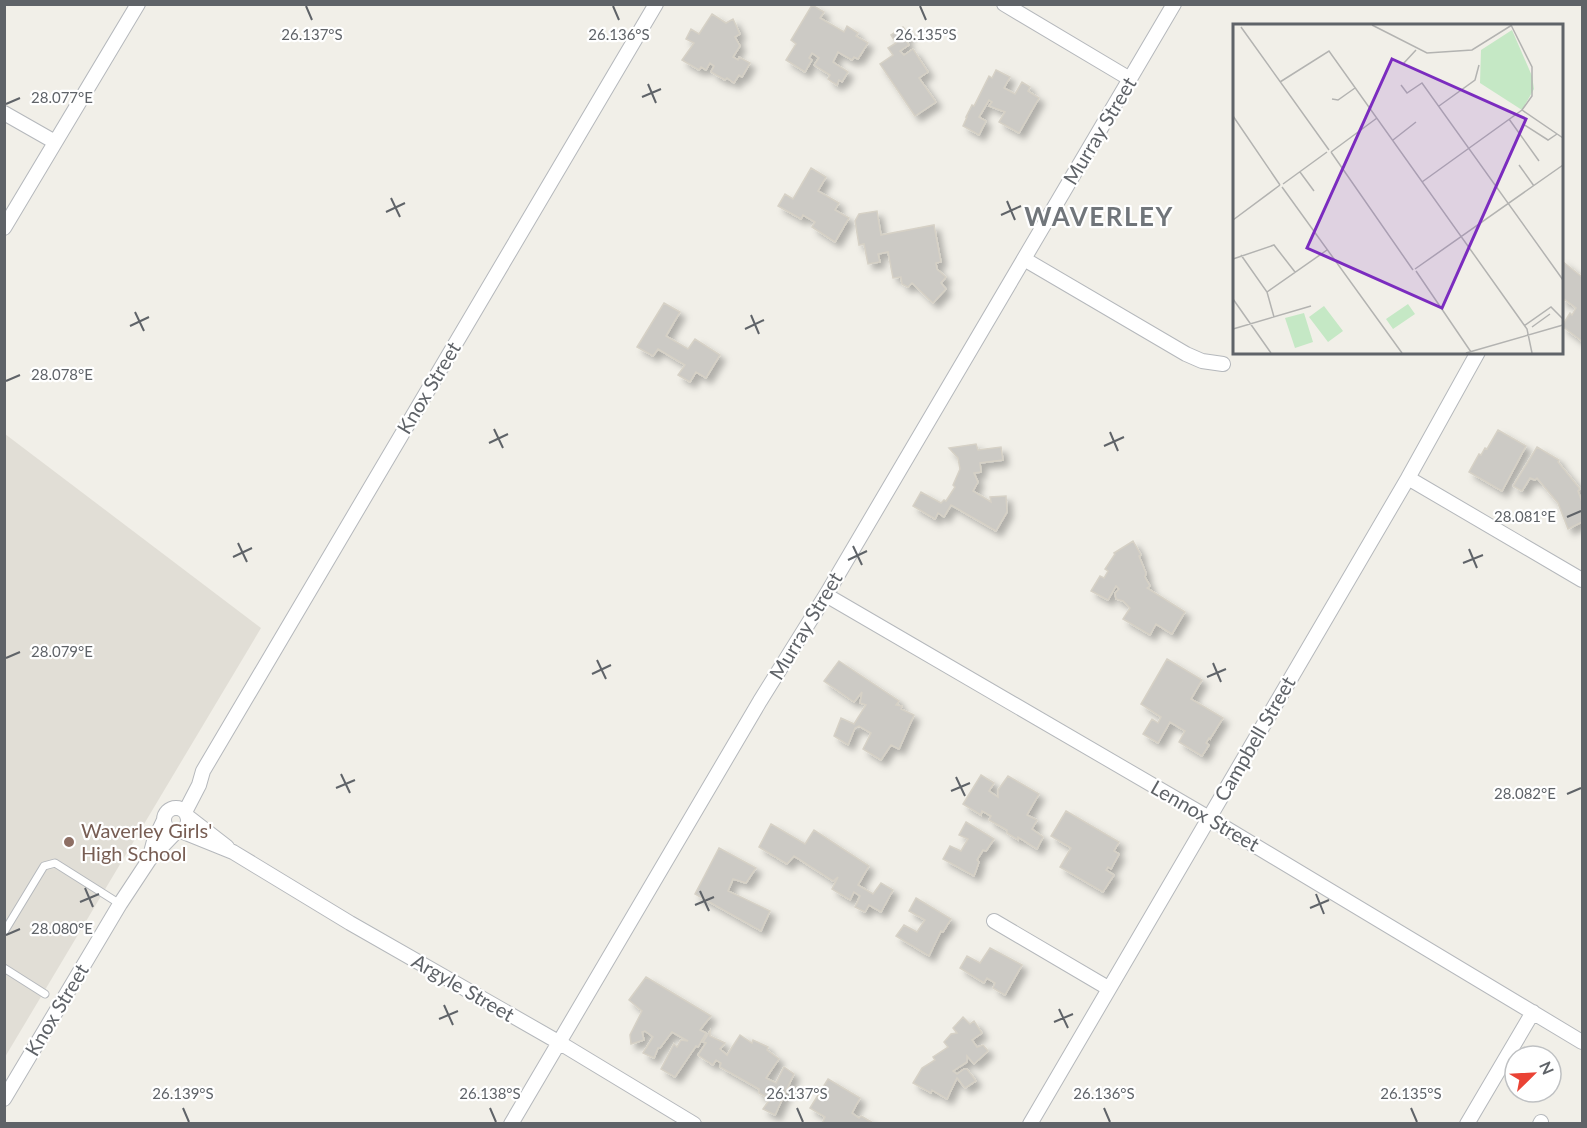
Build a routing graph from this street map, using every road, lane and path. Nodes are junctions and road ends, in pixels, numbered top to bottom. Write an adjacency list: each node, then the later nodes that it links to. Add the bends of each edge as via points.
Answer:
1 (138, 4): 7 (street)
2 (656, 4): 15 (street, Knox Street, via 203,771)
3 (1004, 4): 5 (street)
4 (1174, 4): 5 (street, Murray Street)
5 (1130, 79): 9 (street, Murray Street)
6 (4, 113): 7 (street)
7 (55, 142): 8 (street)
8 (4, 228)
9 (1024, 259): 11 (street, via 1186,354); 14 (street, Murray Street)
10 (1477, 354): 12 (street, Campbell Street)
11 (1223, 364)
12 (1408, 478): 13 (street); 16 (street, Campbell Street)
13 (1582, 580)
14 (826, 595): 16 (street, Lennox Street); 29 (street, Murray Street)
15 (183, 812): 17 (street, via 168,811); 18 (street, via 187,825); 19 (street, Argyle Street)
16 (1209, 818): 25 (street, Campbell Street); 27 (street, Lennox Street)
17 (164, 820): 18 (street, via 168,829); 20 (street, Knox Street)
18 (179, 831): 19 (street, Argyle Street); 20 (street, Knox Street)
19 (233, 852): 29 (street, Argyle Street)
20 (149, 860): 21 (street, Knox Street)
21 (120, 904): 23 (lane, via 55,863 49,864 44,866); 30 (street, Knox Street)
22 (994, 921): 25 (street)
23 (4, 932)
24 (4, 969): 26 (lane)
25 (1108, 988): 33 (street, Campbell Street)
26 (45, 994)
27 (1533, 1012): 28 (street, Lennox Street); 34 (street)
28 (1582, 1042)
29 (560, 1043): 31 (street, Murray Street); 32 (street, Argyle Street)
30 (4, 1099)
31 (511, 1124)
32 (694, 1124)
33 (1030, 1124)
34 (1467, 1124)

